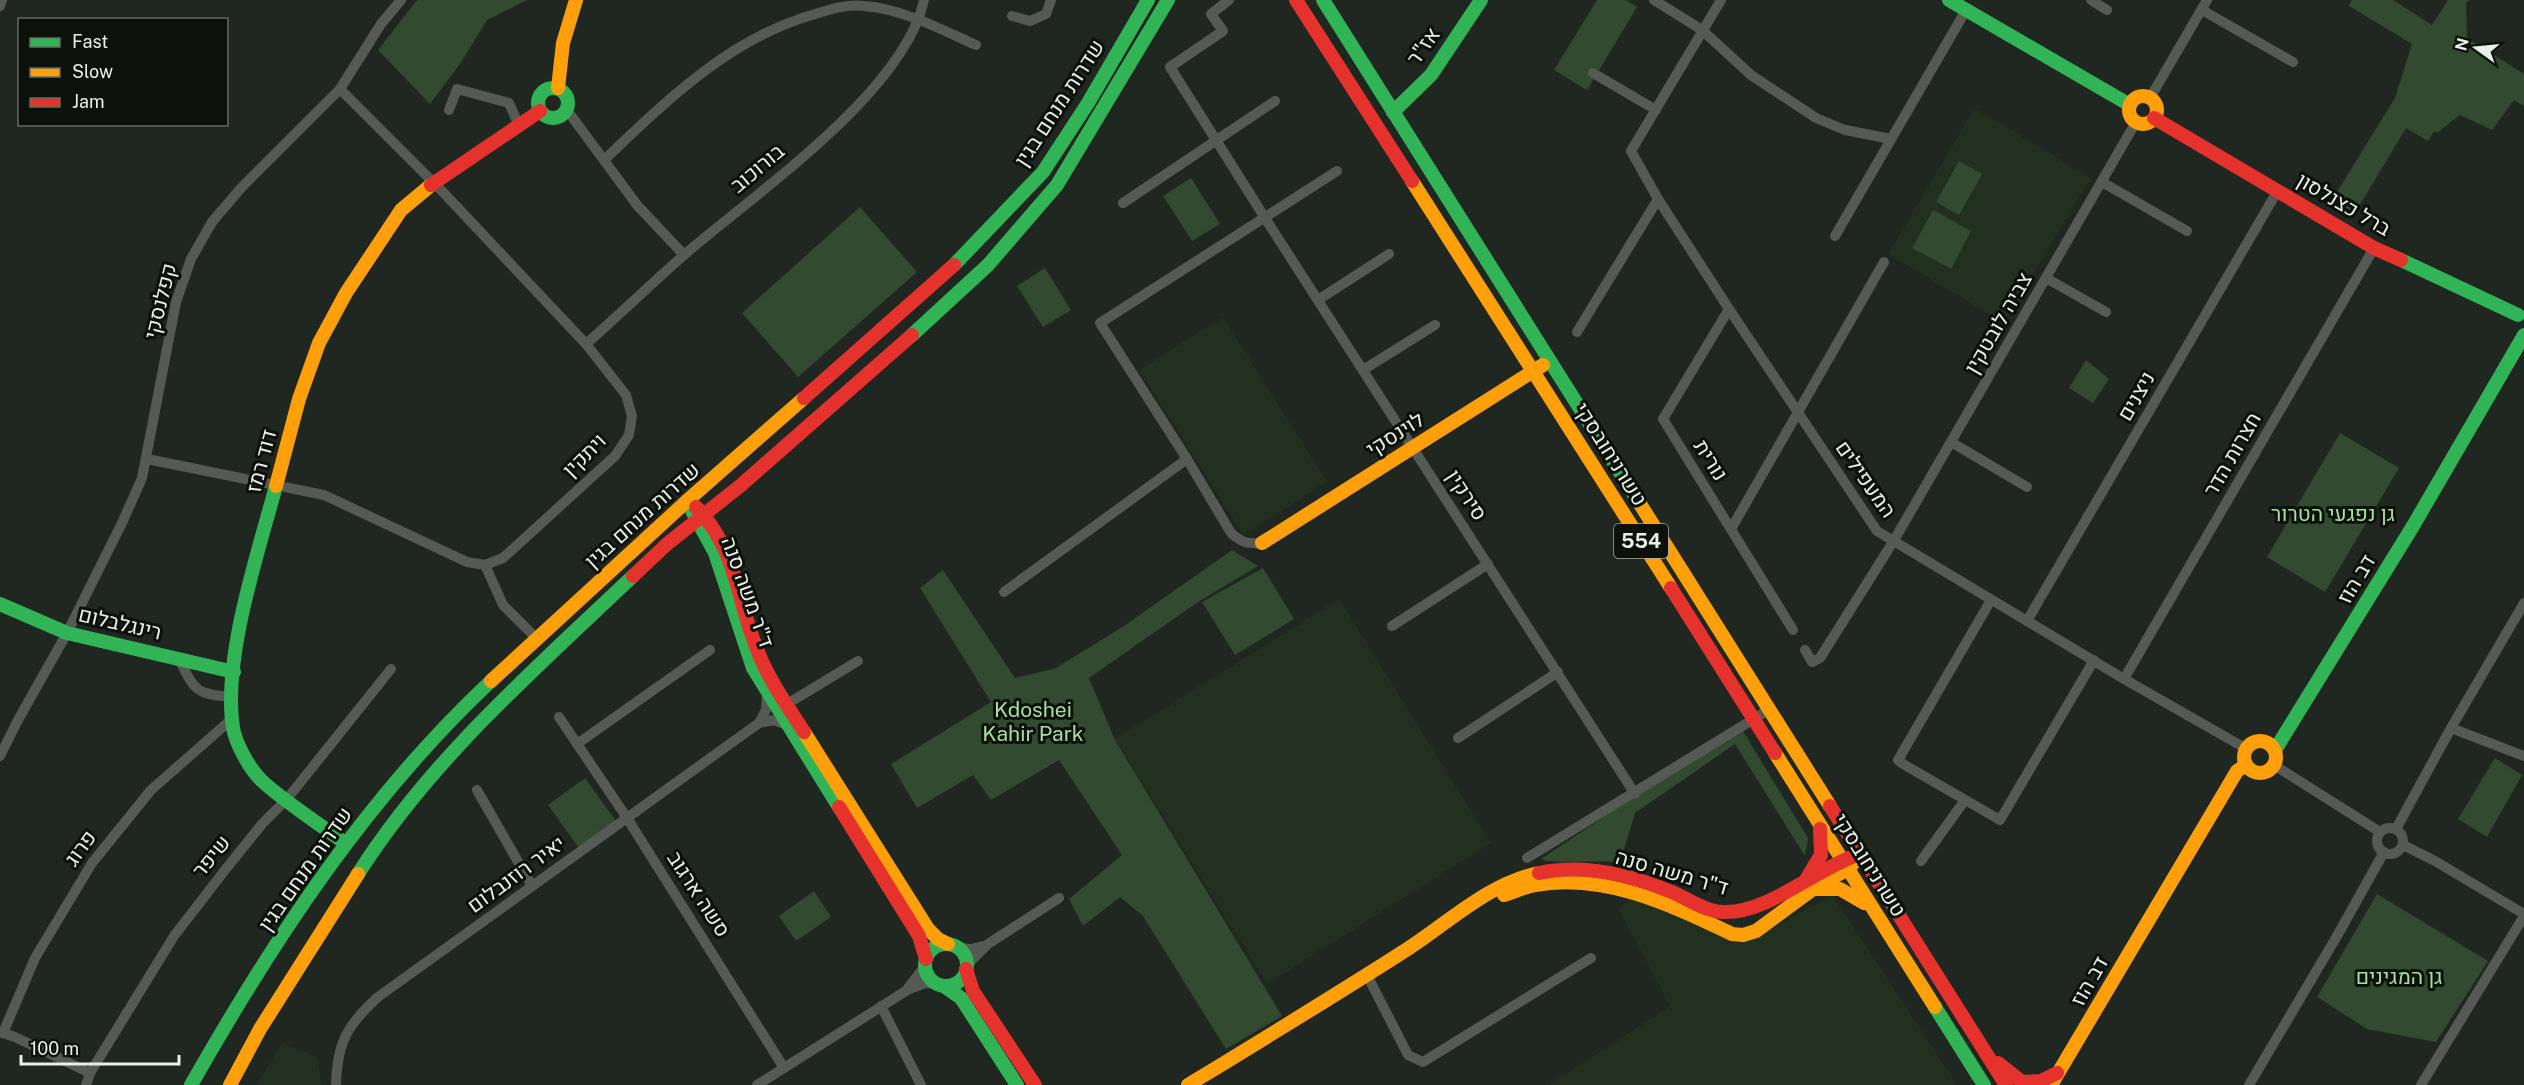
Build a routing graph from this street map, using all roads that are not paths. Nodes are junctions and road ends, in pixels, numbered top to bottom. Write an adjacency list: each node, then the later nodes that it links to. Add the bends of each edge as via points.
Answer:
1 (2, 0): 17 (street)
2 (401, 0): 27 (street, קפלנסקי)
3 (576, 0): 26 (street, via 560,49)
4 (924, 0): 21 (street, בורוכוב)
5 (1051, 0): 20 (street, via 1046,14 1030,21)
6 (1148, 0): 75 (street, שדרות מנחם בגין, via 1043,172 967,253)
7 (1168, 0): 74 (street, שדרות מנחם בגין, via 1057,185 988,265)
8 (1229, 0): 40 (street, סירקין, via 1211,14 1223,31 1170,67)
9 (1296, 0): 66 (street, טשרניחובסקי / 554)
10 (1323, 0): 35 (street, טשרניחובסקי / 554)
11 (1481, 0): 35 (street, אז"ר, via 1435,69)
12 (1654, 0): 22 (street)
13 (1721, 0): 22 (street)
14 (1948, 0): 18 (street)
15 (2091, 0): 19 (street)
16 (2204, 5): 24 (street); 28 (street)
17 (0, 6)
18 (1966, 10): 30 (street); 39 (street)
19 (2108, 10)
20 (1012, 16)
21 (917, 19): 23 (street); 41 (street, via 862,5 839,6 794,20 747,42 701,72); 53 (street, בורוכוב, via 905,45 870,94)
22 (1702, 30): 33 (street); 39 (street, via 1750,75 1816,118 1845,130)
23 (976, 45)
24 (2293, 62)
25 (1593, 73): 33 (street)
26 (558, 88): 32 (street, via 566,94); 34 (street, דוד רמז, via 542,93 538,101)
27 (340, 89): 44 (street, ויתקין); 70 (street, קפלנסקי, via 241,188 212,222 191,259 176,302)
28 (2150, 98): 30 (street, via 2141,97); 36 (street, via 2157,109)
29 (1275, 101): 40 (street)
30 (2130, 105): 37 (street)
31 (449, 110): 38 (street, via 457,89 509,103)
32 (567, 110): 34 (street, via 561,117 551,118); 41 (street)
33 (1656, 110): 46 (street, המעפילים, via 1631,151)
34 (540, 111): 38 (street, דוד רמז)
35 (1393, 112): 64 (street, טשרניחובסקי / 554)
36 (2154, 118): 37 (street, via 2146,124); 45 (street, ברל כצנלסון)
37 (2136, 122): 43 (street, צביה לובטקין)
38 (519, 126): 44 (street, דוד רמז)
39 (1891, 139): 50 (street)
40 (1216, 140): 47 (street); 48 (street, סירקין)
41 (604, 160): 53 (street, via 637,205)
42 (1337, 171): 48 (street)
43 (2102, 182): 49 (street); 55 (street, צביה לובטקין)
44 (433, 183): 63 (street, ויתקין); 72 (street, דוד רמז, via 401,210 360,269 319,343 299,399)
45 (2278, 190): 51 (street, ברל כצנלסון); 88 (street, ניצנים)
46 (1658, 199): 57 (street, המעפילים); 61 (street)
47 (1123, 203)
48 (1264, 218): 56 (street, סירקין); 71 (street, via 1100,323)
49 (2187, 231)
50 (1836, 236)
51 (2374, 248): 59 (street, ברל כצנלסון); 101 (street, חצרות הדר)
52 (1389, 254): 56 (street)
53 (684, 255): 63 (street, בורוכוב)
54 (1884, 262): 67 (street)
55 (2046, 278): 58 (street); 68 (street, צביה לובטקין)
56 (1318, 300): 65 (street, סירקין)
57 (1729, 309): 67 (street, המעפילים); 77 (street, נורית, via 1663,419)
58 (2106, 312)
59 (2521, 312): 62 (street, via 2517,328)
60 (1435, 325): 65 (street)
61 (1577, 332)
62 (2524, 335): 115 (street, דב הוז, via 2413,526)
63 (586, 344): 83 (street, ויתקין, via 626,394 632,416 629,435 615,456 503,558)
64 (1551, 360): 66 (street, לוינסקי); 105 (street, טשרניחובסקי / 554)
65 (1363, 370): 69 (street, סירקין)
66 (1534, 371): 69 (street, לוינסקי); 108 (street, טשרניחובסקי / 554)
67 (1797, 413): 77 (street); 78 (street, המעפילים, via 1877,531)
68 (1952, 441): 73 (street); 78 (street, צביה לובטקין)
69 (1413, 447): 79 (street, לוינסקי); 82 (street, סירקין)
70 (147, 459): 72 (street); 91 (street, קפלנסקי, via 122,523)
71 (1187, 459): 79 (street, via 1231,533 1248,544); 84 (street)
72 (276, 486): 83 (street, via 324,495 467,562); 99 (street, דוד רמז, via 248,592)
73 (2026, 487)
74 (736, 489): 76 (street, שדרות מנחם בגין); 81 (street, via 720,516)
75 (688, 500): 76 (street, ד"ר משה סנה); 92 (street, שדרות מנחם בגין)
76 (700, 517): 80 (street, שדרות מנחם בגין); 81 (street, ד"ר משה סנה)
77 (1731, 529): 90 (street, נורית)
78 (1893, 542): 85 (street, המעפילים); 94 (street, צביה לובטקין, via 1820,658 1812,662)
79 (1263, 543)
80 (667, 544): 81 (street, via 700,540); 157 (street, שדרות מנחם בגין, via 483,718 427,782 370,855 260,1029)
81 (720, 549): 102 (street, ד"ר משה סנה, via 745,649); 104 (street, ד"ר משה סנה, via 755,645)
82 (1488, 564): 89 (street); 100 (street, סירקין)
83 (485, 565): 92 (street, via 503,605)
84 (1004, 592)
85 (1991, 600): 88 (street, המעפילים); 123 (street, via 1898,759)
86 (2524, 603): 111 (street)
87 (0, 604): 91 (street, רינגלבלום)
88 (2027, 621): 96 (street, המעפילים)
89 (1392, 626)
90 (1793, 630)
91 (67, 633): 95 (street, רינגלבלום); 116 (street, קפלנסקי)
92 (537, 639): 128 (street, שדרות מנחם בגין, via 452,718)
93 (710, 650): 113 (street)
94 (1805, 650)
95 (179, 659): 99 (street, רינגלבלום); 103 (street, via 195,688 208,695)
96 (2094, 660): 101 (street, המעפילים); 123 (street, via 2001,820)
97 (858, 661): 104 (street)
98 (391, 669): 122 (street, שיפר)
99 (234, 672): 103 (street, דוד רמז)
100 (1558, 672): 112 (street); 121 (street, סירקין)
101 (2124, 679): 114 (street, המעפילים)
102 (767, 694): 109 (street, via 766,710); 110 (street, ד"ר משה סנה)
103 (232, 697): 107 (street, דוד רמז)
104 (787, 704): 142 (street, ד"ר משה סנה, via 928,929)
105 (1770, 709): 108 (street); 131 (street, טשרניחובסקי / 554)
106 (559, 717): 113 (street, סשה ארגוב)
107 (233, 718): 122 (street, דוד רמז, via 233,729 248,762 260,779); 150 (street, פרוג, via 151,790 92,863 35,958)
108 (1753, 720): 121 (street); 125 (street, טשרניחובסקי / 554)
109 (759, 723): 110 (street, via 774,720); 124 (street, יאיר רוזנבלום)
110 (787, 725): 144 (street, ד"ר משה סנה, via 919,936)
111 (2451, 728): 117 (street); 126 (street)
112 (1458, 738)
113 (578, 744): 124 (street, סשה ארגוב)
114 (2246, 748): 115 (street, via 2263,740); 118 (street)
115 (2275, 750): 119 (street)
116 (0, 756)
117 (2524, 756)
118 (2246, 765): 119 (street, via 2260,773); 154 (street, דב הוז, via 2237,771)
119 (2274, 765): 127 (street)
120 (477, 790): 136 (street)
121 (1635, 794): 132 (street)
122 (287, 799): 128 (street, דוד רמז); 153 (street, שיפר, via 174,936)
123 (1965, 800): 133 (street)
124 (627, 818): 136 (street, יאיר רוזנבלום); 152 (street, סשה ארגוב)
125 (1818, 822): 134 (street, טשרניחובסקי / 554); 135 (street, via 1824,846)
126 (2396, 829): 127 (street); 129 (street, via 2403,837)
127 (2380, 832): 130 (street, via 2378,843)
128 (345, 843): 156 (street, שדרות מנחם בגין, via 231,1015)
129 (2403, 845): 130 (street, via 2395,853); 139 (street)
130 (2384, 852): 167 (street)
131 (1860, 854): 134 (street, ד"ר משה סנה); 151 (street, טשרניחובסקי / 554)
132 (1527, 858)
133 (1922, 861)
134 (1844, 864): 135 (street, ד"ר משה סנה); 138 (street, טשרניחובסקי / 554)
135 (1810, 884): 138 (street, via 1844,889); 140 (street, ד"ר משה סנה, via 1748,909 1721,912 1631,878 1584,871 1543,872 1510,882); 140 (street, ד"ר משה סנה, via 1756,931 1743,935 1732,934 1644,895 1583,884 1528,886)
136 (532, 886): 158 (street, יאיר רוזנבלום, via 357,1016 342,1045)
137 (1059, 898): 141 (street)
138 (1876, 914): 164 (street, טשרניחובסקי / 554)
139 (2524, 915): 168 (street)
140 (1448, 923): 146 (street, ד"ר משה סנה)
141 (988, 944): 142 (street, via 971,949); 145 (street)
142 (953, 946): 144 (street, via 935,947); 145 (street, via 964,954)
143 (1591, 958): 146 (street, via 1423,1062 1408,1055)
144 (926, 962): 147 (street, via 931,980); 148 (street, via 916,980)
145 (966, 967): 147 (street, via 956,983); 162 (street, via 973,991)
146 (1367, 975): 163 (street, ד"ר משה סנה)
147 (940, 985): 148 (street, via 918,985); 161 (street, via 961,998)
148 (898, 995): 149 (street)
149 (881, 1006): 152 (street); 160 (street)
150 (2, 1033): 153 (street)
151 (1984, 1051): 154 (street, via 2022,1082); 165 (street, טשרניחובסקי / 554)
152 (784, 1068): 159 (street)
153 (90, 1073): 155 (street, שיפר)
154 (2058, 1075): 166 (street, דב הוז)
155 (86, 1085)
156 (191, 1085)
157 (230, 1085)
158 (336, 1085)
159 (757, 1085)
160 (921, 1085)
161 (1017, 1085)
162 (1035, 1085)
163 (1188, 1085)
164 (1984, 1085)
165 (2006, 1085)
166 (2045, 1085)
167 (2249, 1085)
168 (2421, 1085)

